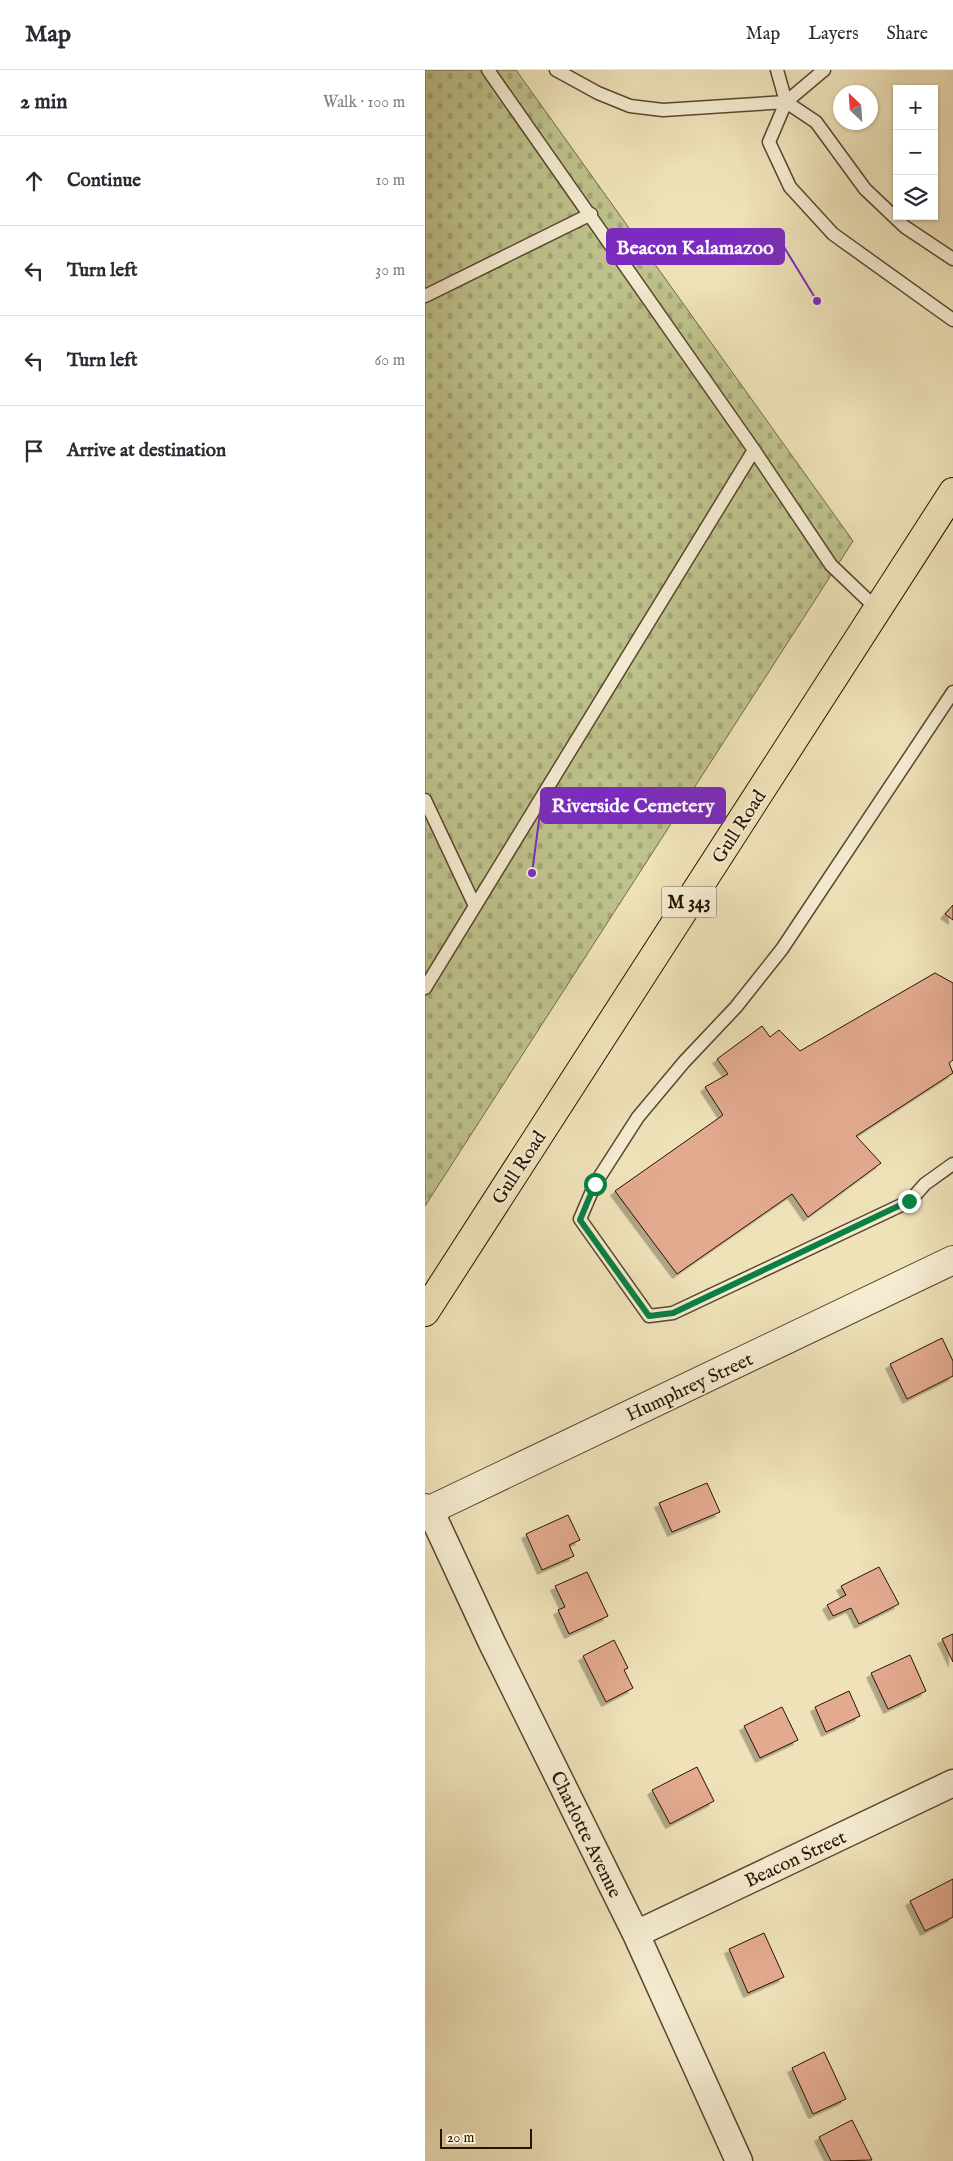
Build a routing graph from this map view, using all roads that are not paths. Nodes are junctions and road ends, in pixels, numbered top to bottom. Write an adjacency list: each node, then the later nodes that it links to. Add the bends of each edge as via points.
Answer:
1 (488, 70): 6 (lane)
2 (555, 70): 5 (lane, via 630,106 663,110)
3 (777, 70): 5 (lane)
4 (824, 70): 5 (lane)
5 (786, 102): 7 (lane, via 816,122 865,188 905,228); 9 (lane, via 769,142 790,187 833,234)
6 (591, 214): 8 (lane); 10 (lane)
7 (953, 258)
8 (425, 296)
9 (953, 320)
10 (754, 450): 12 (lane, via 831,565); 15 (lane)
11 (953, 492): 12 (main road, Gull Road / M 343)
12 (877, 609): 19 (main road, Gull Road / M 343)
13 (953, 692): 17 (lane, via 782,949 736,1008 684,1062 638,1117 595,1184 580,1220 649,1316 673,1313 909,1201 925,1184)
14 (425, 800): 15 (lane)
15 (475, 906): 16 (lane)
16 (425, 988)
17 (953, 1164)
18 (953, 1260): 20 (street, Humphrey Street)
19 (425, 1312)
20 (427, 1509): 22 (street, Charlotte Avenue)
21 (953, 1783): 22 (street, Beacon Street)
22 (636, 1934): 23 (street, Charlotte Avenue)
23 (739, 2161)

